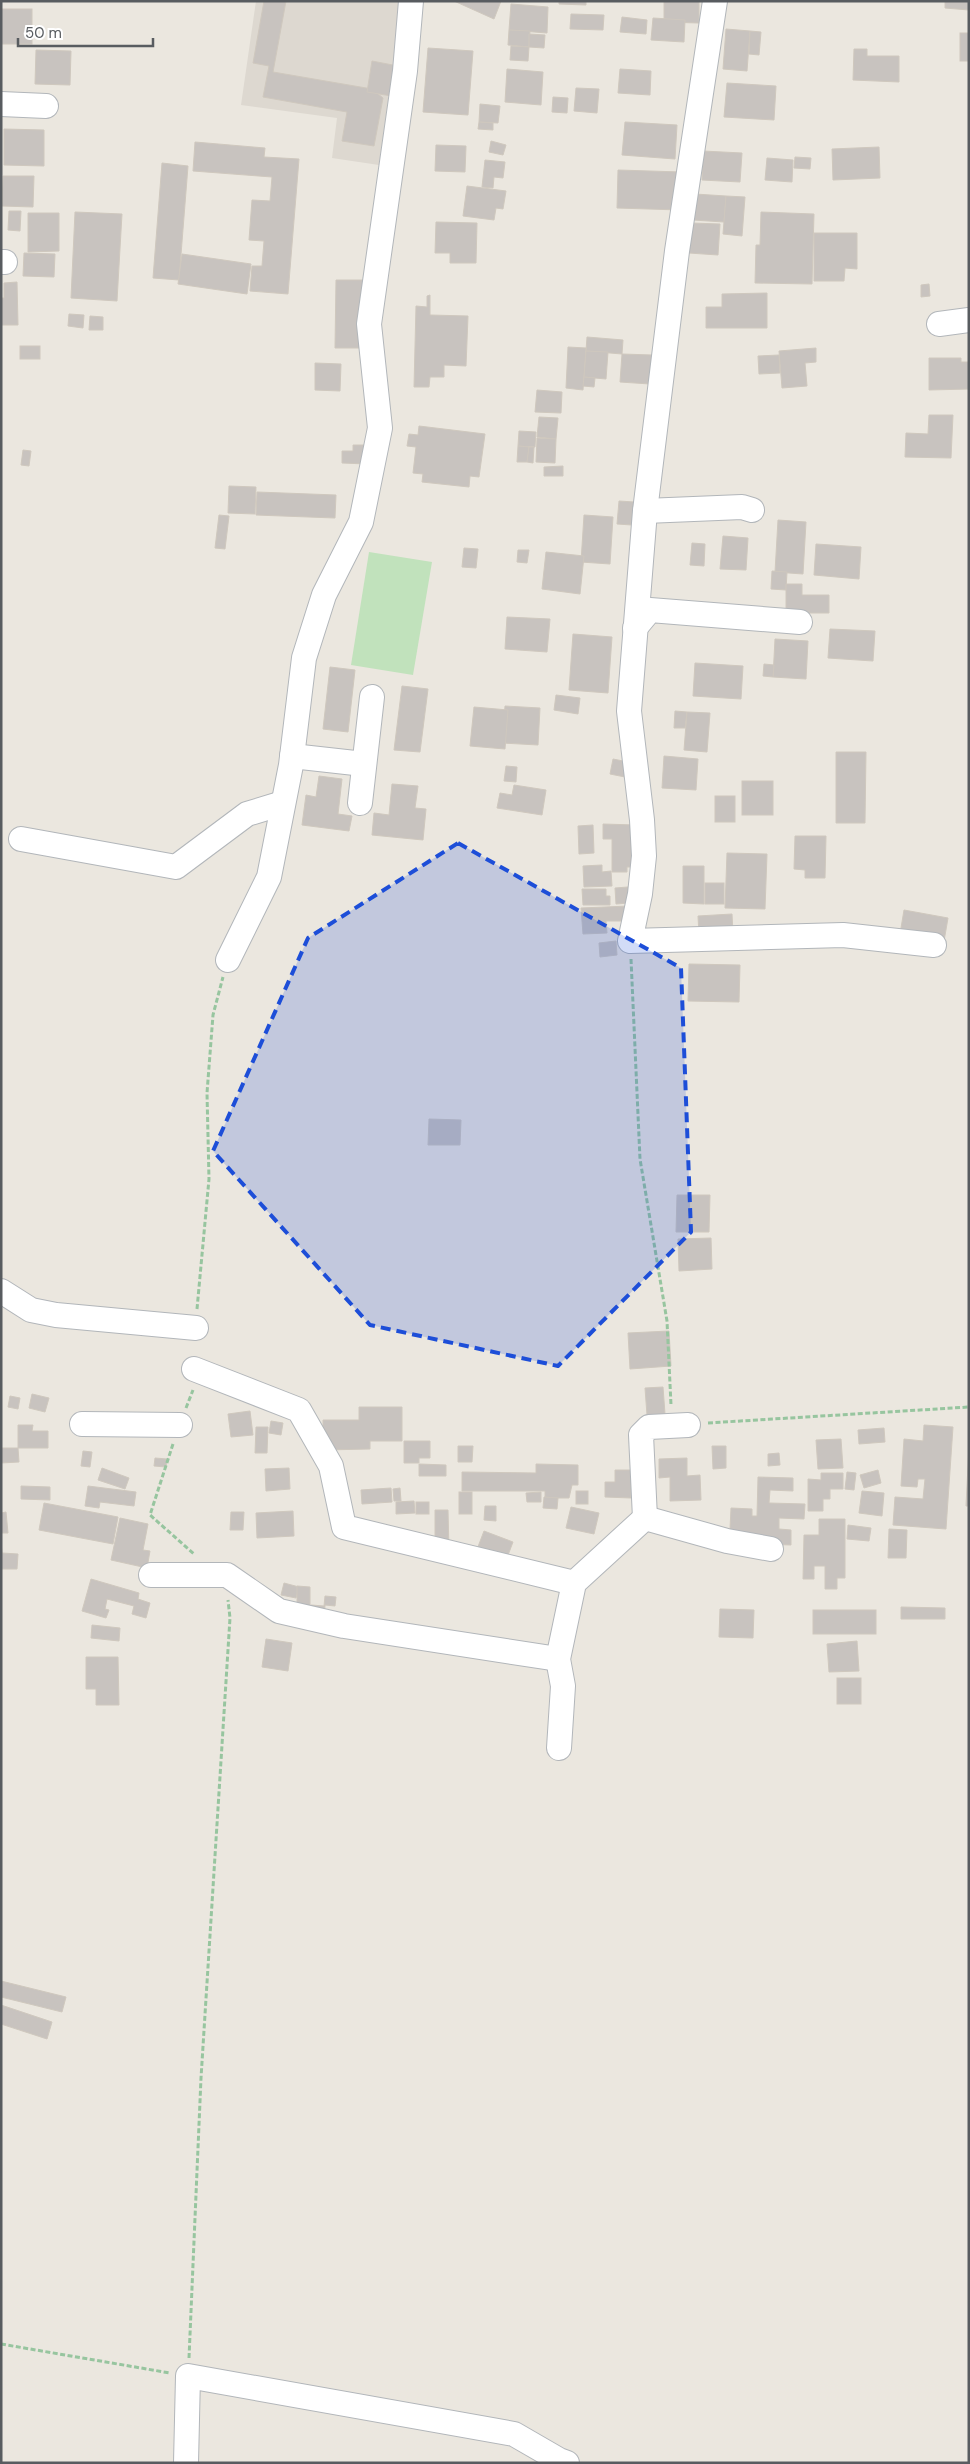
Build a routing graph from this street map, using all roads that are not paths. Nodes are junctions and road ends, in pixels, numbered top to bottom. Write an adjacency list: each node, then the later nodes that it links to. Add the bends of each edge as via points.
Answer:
1 (411, 1): 12 (street, via 405,71 370,324 380,428 361,522 324,595 304,658)
2 (716, 1): 8 (street, via 676,251)
3 (1, 104): 4 (street)
4 (46, 106)
5 (969, 320): 6 (street)
6 (939, 324)
7 (752, 510): 8 (street, via 742,506)
8 (645, 511): 10 (street)
9 (800, 622): 10 (street, via 650,610)
10 (635, 628): 17 (street, via 629,711 644,856 630,941 843,934)
11 (372, 697): 13 (street)
12 (292, 756): 13 (street); 14 (street)
13 (364, 764): 15 (street)
14 (284, 803): 16 (street, via 247,814 176,867); 18 (street, via 269,877)
15 (360, 803)
16 (21, 838)
17 (934, 945)
18 (228, 960)
19 (1, 1291): 20 (street, via 30,1310 56,1315)
20 (196, 1328)
21 (194, 1369): 28 (street, via 299,1410 331,1466 344,1528)
22 (82, 1424): 23 (street)
23 (180, 1425)
24 (688, 1425): 25 (street, via 649,1427 641,1435)
25 (645, 1518): 26 (street, via 727,1542); 28 (street)
26 (771, 1548)
27 (150, 1575): 29 (street, via 227,1575 279,1611 344,1626)
28 (574, 1583): 29 (street)
29 (558, 1659): 30 (street, via 563,1686)
30 (559, 1748)
31 (186, 2463): 32 (street, via 188,2376 514,2434)
32 (567, 2463)

